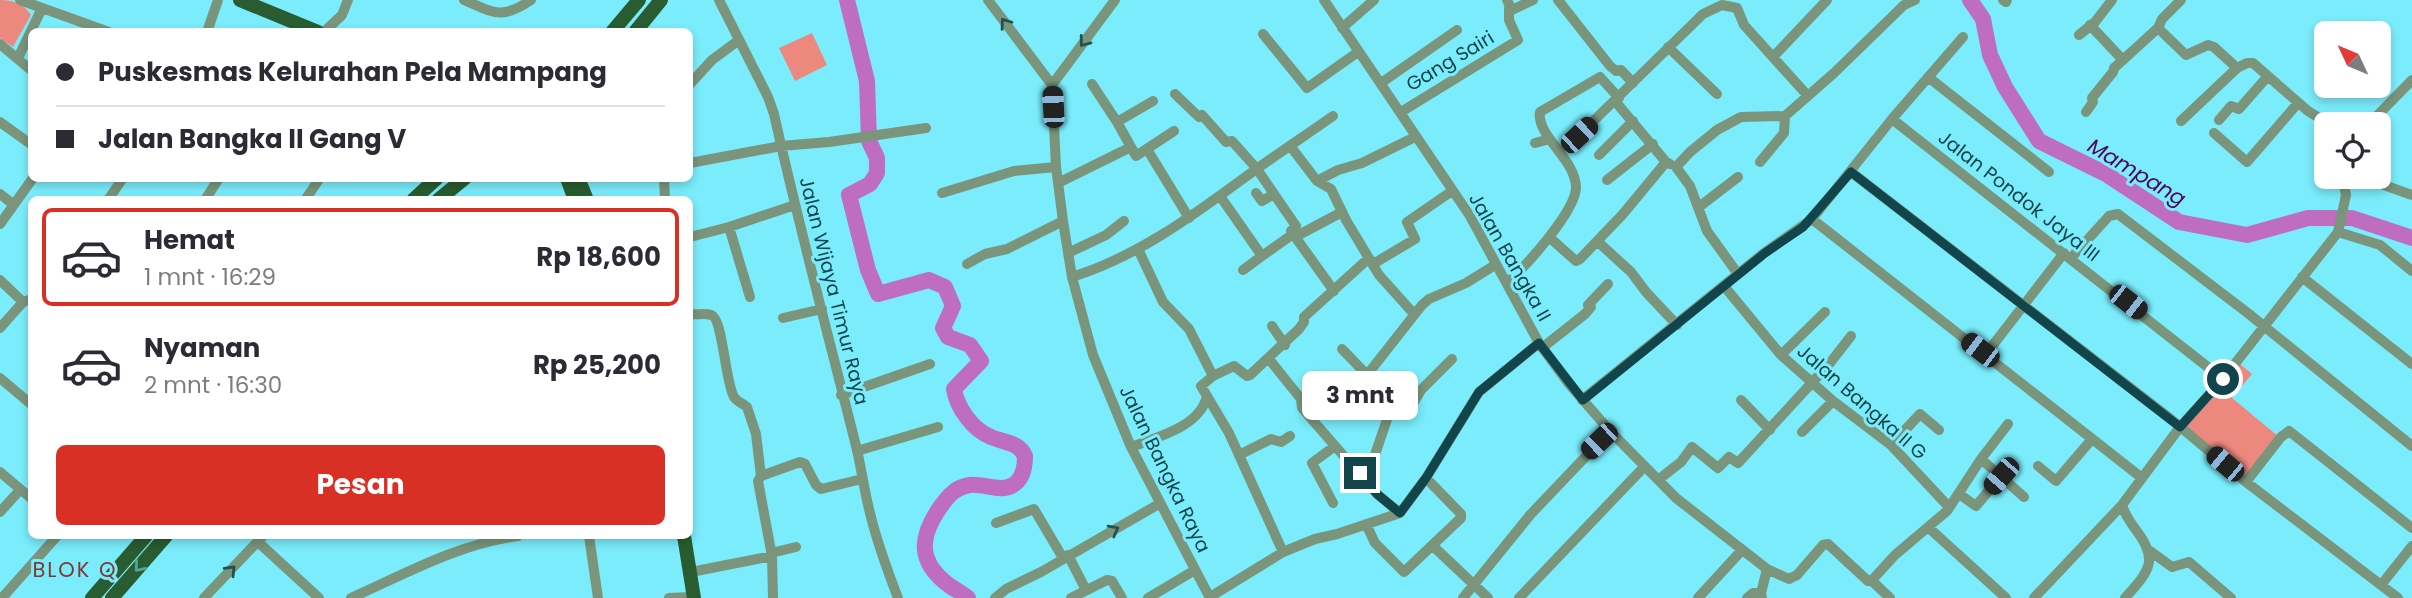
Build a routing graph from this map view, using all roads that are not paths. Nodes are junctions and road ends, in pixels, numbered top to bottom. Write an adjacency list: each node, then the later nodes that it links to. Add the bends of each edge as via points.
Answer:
1 (20, 0): 24 (street)
2 (218, 0): 29 (street)
3 (240, 0): 30 (main road)
4 (348, 0): 25 (street)
5 (464, 0): 23 (street, via 497,14)
6 (531, 0): 23 (street)
7 (639, 0): 33 (main road)
8 (661, 0): 34 (main road)
9 (719, 0): 42 (street, Jalan Wijaya Timur Raya)
10 (988, 0): 58 (street, one-way to 10)
11 (1115, 0): 58 (street, one-way to 58)
12 (1324, 0): 35 (street, Jalan Bangka II)
13 (1374, 0): 35 (street)
14 (1533, 0): 21 (street, via 1511,10)
15 (1558, 0): 56 (street, via 1610,66)
16 (1827, 0): 46 (street)
17 (1915, 0): 20 (street)
18 (2112, 0): 26 (street)
19 (2181, 0): 36 (street)
20 (1901, 2): 61 (street)
21 (1508, 4): 65 (street, Gang Sairi, via 1517,40)
22 (1739, 4): 44 (street, via 1722,5 1703,14); 46 (street, via 1744,25)
23 (519, 5)
24 (42, 8): 27 (street); 28 (street)
25 (342, 15): 31 (street); 32 (street)
26 (2090, 25): 39 (street); 48 (street)
27 (32, 28)
28 (98, 28)
29 (208, 28)
30 (308, 28)
31 (328, 28)
32 (343, 28)
33 (615, 28)
34 (638, 28)
35 (1342, 28): 45 (street, Jalan Bangka II)
36 (2158, 28): 48 (street); 50 (street, via 2181,52 2192,54 2208,45)
37 (1457, 30): 55 (street)
38 (1263, 34): 45 (street, via 1307,89)
39 (2079, 35)
40 (28, 37): 47 (street)
41 (1963, 37): 52 (street)
42 (739, 40): 54 (street); 86 (street, Jalan Wijaya Timur Raya, via 768,97)
43 (0, 44): 47 (street)
44 (1668, 47): 56 (street); 60 (street)
45 (1358, 52): 55 (street, Jalan Bangka II)
46 (1774, 56): 61 (street)
47 (18, 58): 49 (street)
48 (2122, 59): 66 (street, via 2096,90)
49 (28, 67)
50 (2237, 68): 51 (street, via 2253,63); 74 (street)
51 (2268, 76): 64 (street); 72 (street, via 2239,109 2231,106)
52 (1928, 77): 71 (street); 97 (street)
53 (2412, 80): 67 (street)
54 (693, 81)
55 (1381, 83): 65 (street, Jalan Bangka II)
56 (1633, 83): 62 (street)
57 (1092, 84): 76 (street)
58 (1052, 85): 94 (street, Jalan Bangka Raya)
59 (1175, 94): 95 (street, via 1208,120 1226,142 1232,141)
60 (1717, 94)
61 (1808, 96): 70 (street)
62 (1617, 99): 73 (street); 80 (street); 82 (street, via 1600,77 1545,108 1539,116)
63 (1153, 101): 76 (street)
64 (2298, 103): 68 (street); 79 (street, via 2247,162)
65 (1401, 112): 81 (street, Jalan Bangka II)
66 (2086, 112)
67 (2381, 112)
68 (2314, 114)
69 (1333, 116): 88 (street)
70 (1785, 116): 92 (street, via 1784,133); 93 (street, via 1741,117)
71 (1892, 119): 96 (street); 134 (street, Jalan Pondok Jaya III)
72 (2220, 120)
73 (1633, 121): 85 (street); 90 (street)
74 (2181, 121)
75 (0, 122): 83 (street)
76 (1117, 122): 87 (street)
77 (926, 128): 86 (street)
78 (1174, 131): 89 (street)
79 (2214, 133)
80 (1579, 135)
81 (1415, 137): 100 (street); 107 (street, Jalan Bangka II)
82 (1549, 139): 84 (street); 129 (street, via 1569,166 1576,190)
83 (28, 142)
84 (1535, 143)
85 (1653, 144): 93 (street); 99 (street)
86 (781, 146): 91 (street); 117 (street, Jalan Wijaya Timur Raya)
87 (1131, 147): 89 (street, via 1136,156); 104 (street)
88 (1291, 147): 95 (street); 100 (street)
89 (1147, 149): 120 (street)
90 (1599, 155)
91 (693, 162)
92 (1760, 162)
93 (1671, 165): 118 (street, via 1690,186); 130 (street)
94 (1056, 167): 104 (street, Jalan Bangka Raya); 108 (street, via 1014,171)
95 (1257, 169): 111 (street); 115 (street)
96 (1851, 172): 121 (street); 150 (street)
97 (2049, 172)
98 (1738, 177): 118 (street)
99 (1607, 180)
100 (1317, 181): 119 (street, via 1331,189)
101 (30, 182): 116 (street)
102 (432, 182): 113 (main road)
103 (460, 182): 114 (main road)
104 (1058, 183): 123 (street, Jalan Bangka Raya)
105 (2391, 188): 112 (street)
106 (2345, 189): 126 (street)
107 (1452, 191): 135 (street, via 1407,222 1415,239); 137 (street, Jalan Bangka II)
108 (942, 193)
109 (1256, 193): 111 (street, via 1262,201)
110 (0, 194): 116 (street)
111 (1274, 194): 128 (street, via 1296,226 1291,231)
112 (2412, 195)
113 (417, 196)
114 (443, 196)
115 (1220, 196): 120 (street); 133 (street)
116 (14, 205): 124 (street)
117 (795, 205): 125 (street); 151 (street, Jalan Wijaya Timur Raya)
118 (1699, 207): 140 (street, via 1707,231)
119 (1342, 212): 128 (street); 135 (street)
120 (1188, 218): 131 (street)
121 (1812, 219): 140 (street); 164 (street)
122 (1124, 220): 132 (street)
123 (1063, 221): 132 (street, Jalan Bangka Raya); 136 (street)
124 (0, 225)
125 (729, 227): 127 (street); 148 (street)
126 (2339, 228): 139 (street, via 2380,245); 141 (street)
127 (693, 236)
128 (1294, 236): 133 (street); 147 (street)
129 (1549, 237): 130 (street, via 1576,261); 144 (street)
130 (1597, 241): 156 (street)
131 (1138, 249): 142 (street); 171 (street, via 1163,302 1196,340)
132 (1068, 253): 142 (street, Jalan Bangka Raya)
133 (1262, 256): 138 (street)
134 (2068, 256): 150 (street); 158 (street, via 2109,216 2118,214); 173 (street, Jalan Pondok Jaya III)
135 (1371, 261): 147 (street); 154 (street)
136 (967, 264)
137 (1495, 264): 144 (street, Jalan Bangka II); 154 (street, via 1429,299)
138 (1243, 270)
139 (2412, 271)
140 (1738, 274): 146 (street)
141 (2302, 276): 158 (street); 169 (street)
142 (1072, 278): 194 (street, Jalan Bangka Raya, via 1093,355)
143 (0, 280): 149 (street)
144 (1507, 283): 162 (street, Jalan Bangka II)
145 (1608, 284): 162 (street, via 1585,314)
146 (1724, 286): 156 (street); 165 (street, Jalan Bangka II G)
147 (1334, 291): 161 (street, via 1304,317)
148 (750, 297)
149 (27, 300): 159 (street)
150 (2024, 306): 164 (street); 184 (street)
151 (822, 309): 155 (street); 176 (street, Jalan Wijaya Timur Raya)
152 (1825, 312): 165 (street)
153 (693, 314): 201 (street, via 716,318 726,373 735,399 747,407 756,435)
154 (1413, 314): 170 (street)
155 (783, 318)
156 (1677, 325): 178 (street)
157 (1272, 326): 161 (street)
158 (2263, 327): 173 (street); 193 (street)
159 (0, 328)
160 (1851, 336): 174 (street)
161 (1284, 345): 166 (street)
162 (1540, 345): 178 (street, Jalan Bangka II); 203 (street, via 1479,392)
163 (1342, 349): 170 (street)
164 (1986, 354): 190 (street)
165 (1781, 355): 174 (street, Jalan Bangka II G)
166 (1269, 359): 171 (street, via 1247,376 1234,366); 192 (street)
167 (1452, 359): 177 (street, via 1413,404)
168 (930, 364): 176 (street)
169 (2412, 364)
170 (1367, 375): 177 (street)
171 (1213, 376): 175 (street)
172 (0, 378): 181 (street)
173 (2223, 379): 184 (street)
174 (1812, 383): 180 (street, Jalan Bangka II G); 185 (street)
175 (1204, 391): 194 (street, via 1199,414); 196 (street)
176 (841, 395): 195 (street, Jalan Wijaya Timur Raya)
177 (1395, 396): 207 (street)
178 (1583, 400): 187 (street, Jalan Bangka II)
179 (1741, 400): 185 (street)
180 (1833, 401): 188 (street); 191 (street, Jalan Bangka II G)
181 (28, 402)
182 (2008, 424): 197 (street)
183 (938, 427): 195 (street)
184 (2180, 427): 204 (street); 208 (street)
185 (1770, 430): 206 (street, via 1738,463 1729,457 1718,468 1694,447)
186 (1939, 430): 191 (street, via 1920,414)
187 (1610, 431): 199 (street, Jalan Bangka II); 241 (street, via 1530,515)
188 (1802, 432)
189 (1290, 436): 196 (street, via 1281,442 1271,439)
190 (2092, 439): 198 (street, via 2056,481); 204 (street)
191 (1891, 445): 216 (street, Jalan Bangka II G)
192 (1335, 446): 207 (street); 213 (street, via 1312,463)
193 (2412, 446)
194 (1131, 447): 214 (street, Jalan Bangka Raya)
195 (857, 451): 205 (street, Jalan Wijaya Timur Raya)
196 (1240, 455): 234 (street)
197 (1981, 459): 202 (street); 210 (street)
198 (2038, 466)
199 (1644, 467): 206 (street, Jalan Bangka II); 265 (street)
200 (0, 472): 209 (street)
201 (761, 476): 205 (street, via 800,462 821,489); 235 (street, via 758,481)
202 (2001, 476): 210 (street, via 1976,506); 212 (street)
203 (1426, 478): 218 (street); 229 (street, via 1461,514)
204 (2142, 478): 215 (street)
205 (862, 479): 247 (street, Jalan Wijaya Timur Raya)
206 (1658, 480): 232 (street, Jalan Bangka II)
207 (1366, 481): 218 (street)
208 (2246, 482): 222 (street, via 2289,431); 242 (street)
209 (20, 489): 211 (street); 217 (street)
210 (1959, 494): 216 (street)
211 (28, 496)
212 (2024, 497)
213 (1333, 503)
214 (1159, 504): 236 (street, one-way to 214); 238 (street, Jalan Bangka Raya)
215 (2122, 505): 233 (street); 270 (street)
216 (1948, 506): 221 (street)
217 (0, 512)
218 (1400, 513): 220 (street)
219 (996, 523): 236 (street, via 1034,509)
220 (1366, 524): 229 (street, via 1375,543 1404,572); 234 (street)
221 (1929, 528): 240 (street, via 1895,555); 269 (street)
222 (2412, 528)
223 (54, 539): 250 (street)
224 (150, 539): 246 (main road, one-way to 246)
225 (260, 539): 243 (street, one-way to 225); 253 (street)
226 (488, 539): 254 (street)
227 (589, 539): 255 (street)
228 (685, 539): 239 (main road)
229 (1433, 546): 241 (street)
230 (2412, 546): 242 (street)
231 (796, 547): 235 (street)
232 (1742, 550): 237 (street, Jalan Bangka II); 266 (street)
233 (2150, 551): 271 (street, via 2146,572); 272 (street, via 2172,567 2189,562)
234 (1283, 552): 249 (street)
235 (771, 554): 239 (street); 257 (street)
236 (1066, 556): 244 (street); 259 (street)
237 (1767, 569): 240 (street, via 1789,579 1828,544); 245 (street)
238 (1195, 570): 249 (street, Jalan Bangka Raya); 262 (street)
239 (691, 572): 248 (main road)
240 (1872, 582): 268 (street)
241 (1472, 585): 263 (street); 264 (street)
242 (2383, 587): 273 (street); 274 (street)
243 (214, 588): 251 (street); 252 (street)
244 (1086, 590): 260 (street); 261 (street, via 1110,580)
245 (1761, 595): 267 (street, via 1753,593)
246 (105, 596)
247 (897, 596): 258 (street)
248 (694, 597): 256 (street)
249 (1210, 597)
250 (2, 598)
251 (204, 598)
252 (223, 598)
253 (319, 598)
254 (351, 598)
255 (598, 598)
256 (669, 598)
257 (773, 598)
258 (884, 598)
259 (995, 598)
260 (1071, 598)
261 (1122, 598)
262 (1148, 598)
263 (1462, 598)
264 (1488, 598)
265 (1519, 598)
266 (1698, 598)
267 (1747, 598)
268 (1890, 598)
269 (2006, 598)
270 (2034, 598)
271 (2124, 598)
272 (2231, 598)
273 (2377, 598)
274 (2398, 598)

